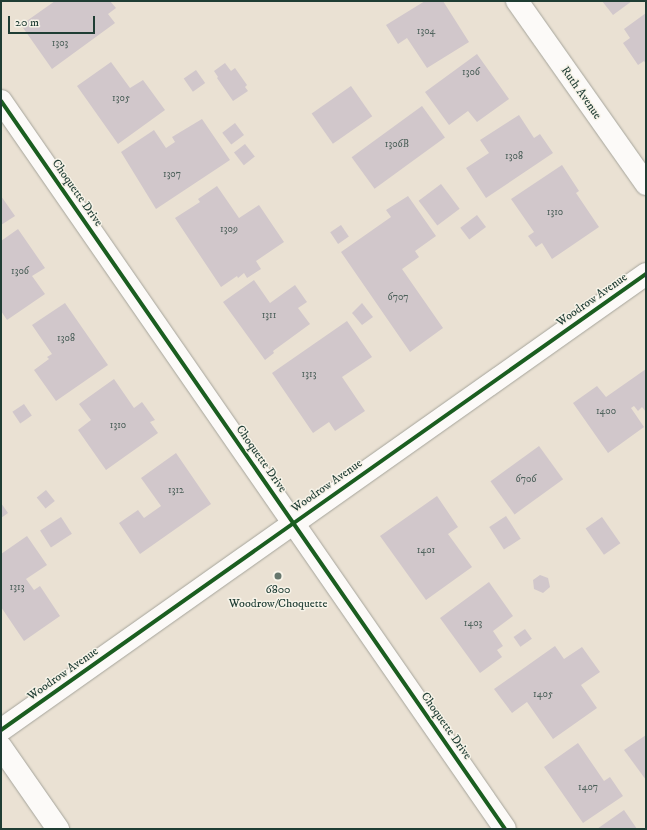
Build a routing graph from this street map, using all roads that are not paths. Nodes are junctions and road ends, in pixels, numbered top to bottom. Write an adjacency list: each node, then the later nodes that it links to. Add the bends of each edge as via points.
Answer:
1 (517, 1): 3 (street, Ruth Avenue)
2 (1, 101): 5 (street, Choquette Drive)
3 (646, 184)
4 (646, 274): 5 (street, Woodrow Avenue)
5 (293, 522): 6 (street, Woodrow Avenue); 9 (street, Choquette Drive)
6 (1, 730)
7 (1, 747): 8 (street)
8 (58, 829)
9 (505, 829)

